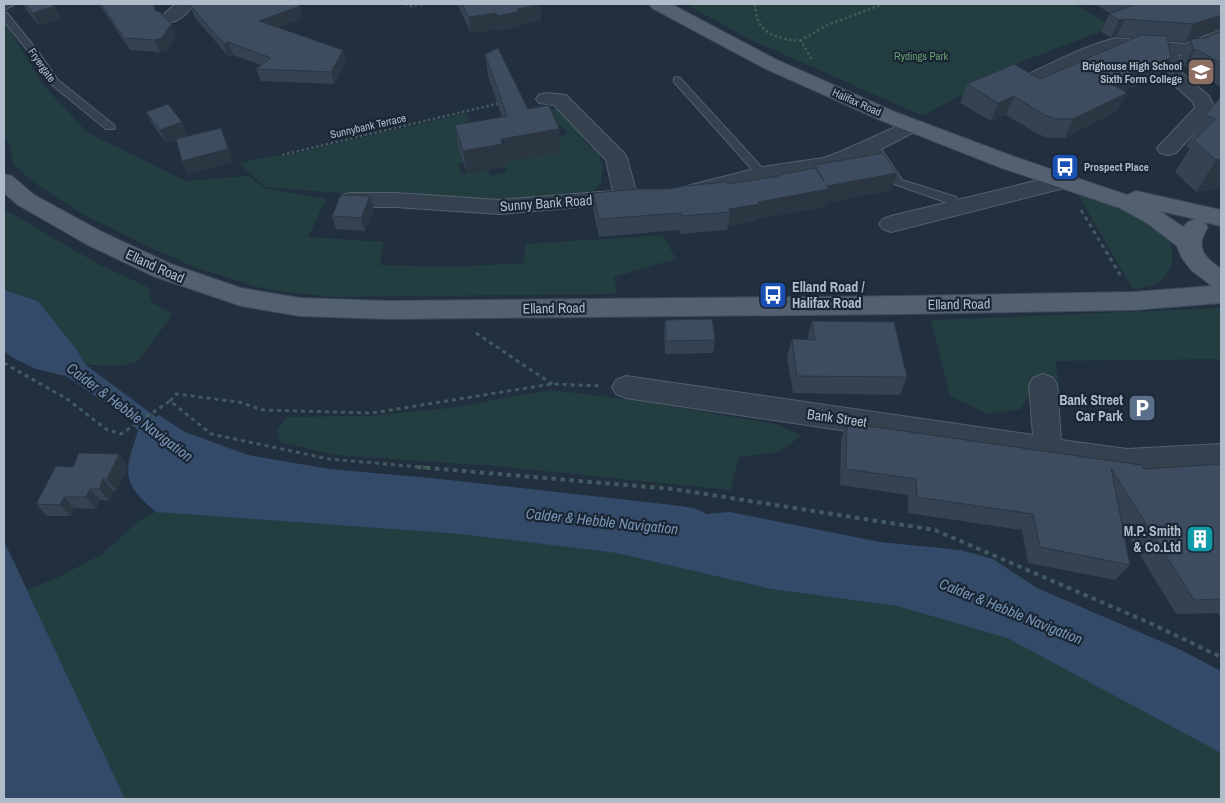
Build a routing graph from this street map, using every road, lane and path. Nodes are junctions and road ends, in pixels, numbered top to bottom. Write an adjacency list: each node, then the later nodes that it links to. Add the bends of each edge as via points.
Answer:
1 (12, 4): 8 (lane)
2 (185, 4): 10 (street)
3 (405, 4): 4 (path)
4 (424, 4)
5 (755, 4): 12 (path, via 758,26 780,38)
6 (883, 4): 12 (path, via 825,26)
7 (663, 5): 21 (main road, Halifax Road, via 751,54)
8 (4, 7)
9 (4, 15): 22 (lane, Fryergate, via 54,82)
10 (169, 18)
11 (1221, 36): 13 (street, via 1187,50)
12 (800, 41): 14 (path, via 811,58)
13 (1168, 49): 16 (street, via 1116,44); 24 (street, via 1173,75 1202,100 1205,109)
14 (819, 61)
15 (677, 80): 26 (lane)
16 (1029, 81)
17 (490, 99): 20 (path)
18 (546, 99): 29 (street, via 559,99 616,158)
19 (503, 102): 20 (path, Sunnybank Terrace)
20 (494, 104): 25 (path, Sunnybank Terrace)
21 (911, 126): 23 (street, Sunny Bank Road); 28 (main road, Halifax Road)
22 (110, 127)
23 (873, 145): 26 (street, Sunny Bank Road, via 825,164); 31 (lane, via 898,182)
24 (1168, 148)
25 (282, 156)
26 (762, 174): 29 (street, Sunny Bank Road, via 660,198)
27 (4, 181): 39 (main road, Elland Road, via 26,200 94,238 162,270 217,290 300,307)
28 (1064, 181): 32 (main road, Halifax Road); 33 (street); 34 (main road, Halifax Road, via 1144,211); 38 (path)
29 (626, 197): 30 (street, Sunny Bank Road, via 500,207)
30 (350, 200)
31 (952, 200)
32 (1221, 219): 34 (main road, Halifax Road, via 1199,225 1191,232)
33 (891, 224)
34 (1188, 242): 35 (main road, Halifax Road)
35 (1199, 264): 36 (main road, Halifax Road); 38 (main road, via 1178,282)
36 (1221, 280)
37 (1221, 294): 38 (main road, Elland Road)
38 (1134, 300): 39 (main road, Elland Road)
39 (440, 309): 41 (path)
40 (4, 363): 44 (path, via 67,399 106,428 121,434)
41 (552, 384): 43 (path); 44 (path, via 372,413 263,410 239,402 176,394)
42 (1043, 385): 45 (street)
43 (626, 388): 45 (street, Bank Street)
44 (170, 401): 47 (path, via 211,434 329,458 673,489 935,530)
45 (1048, 449): 46 (street, Bank Street, via 1128,461)
46 (1221, 456)
47 (1221, 657)

